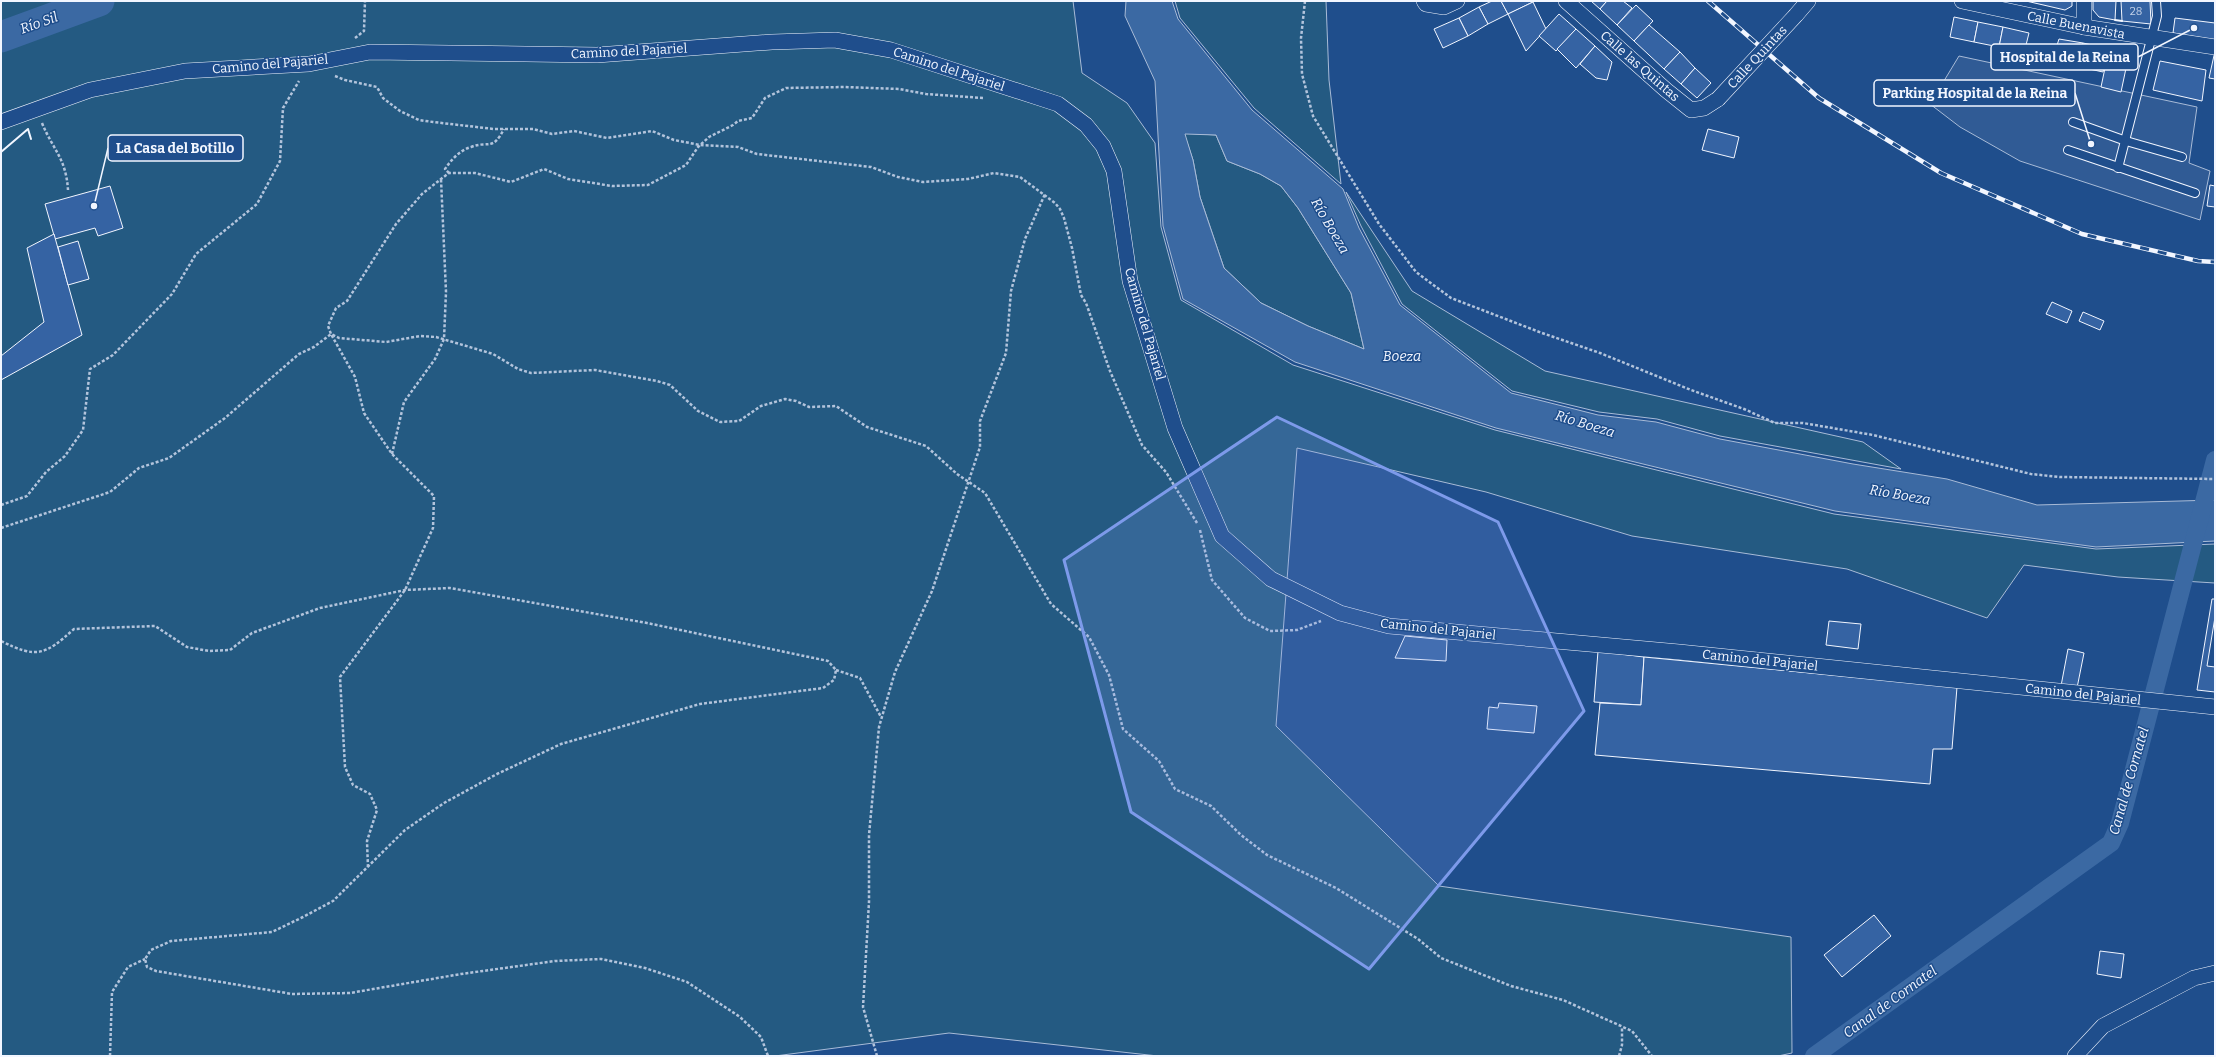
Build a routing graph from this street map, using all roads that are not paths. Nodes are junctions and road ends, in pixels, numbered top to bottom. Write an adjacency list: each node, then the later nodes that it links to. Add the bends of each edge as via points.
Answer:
1 (1424, 1): 2 (street, via 1426,4 1444,7)
2 (1457, 1)
3 (1566, 1): 11 (street, Calle las Quintas, via 1691,110 1704,108)
4 (1808, 1): 11 (street, Calle Quintas, bridge)
5 (1962, 1): 8 (street, Calle Buenavista)
6 (2084, 1): 8 (street)
7 (2156, 1): 9 (lane, via 2157,16)
8 (2084, 27): 9 (street, Calle Buenavista)
9 (2151, 38): 10 (street, Calle Buenavista); 14 (lane)
10 (2215, 47)
11 (1718, 99)
12 (1, 122): 19 (street, Camino del Pajariel, via 90,90 185,71 309,64 370,52 597,55 835,40 892,50 1058,104 1086,125 1103,146 1114,171 1130,281 1175,428 1222,536 1271,579 1340,613 1389,626 1679,652)
13 (2073, 122): 14 (lane)
14 (2126, 141): 16 (lane); 17 (lane)
15 (2068, 150): 17 (lane)
16 (2182, 157)
17 (2118, 168): 18 (lane)
18 (2195, 193)
19 (2215, 707)
20 (2215, 973): 21 (street, via 2194,978 2103,1026)
21 (2075, 1056)

